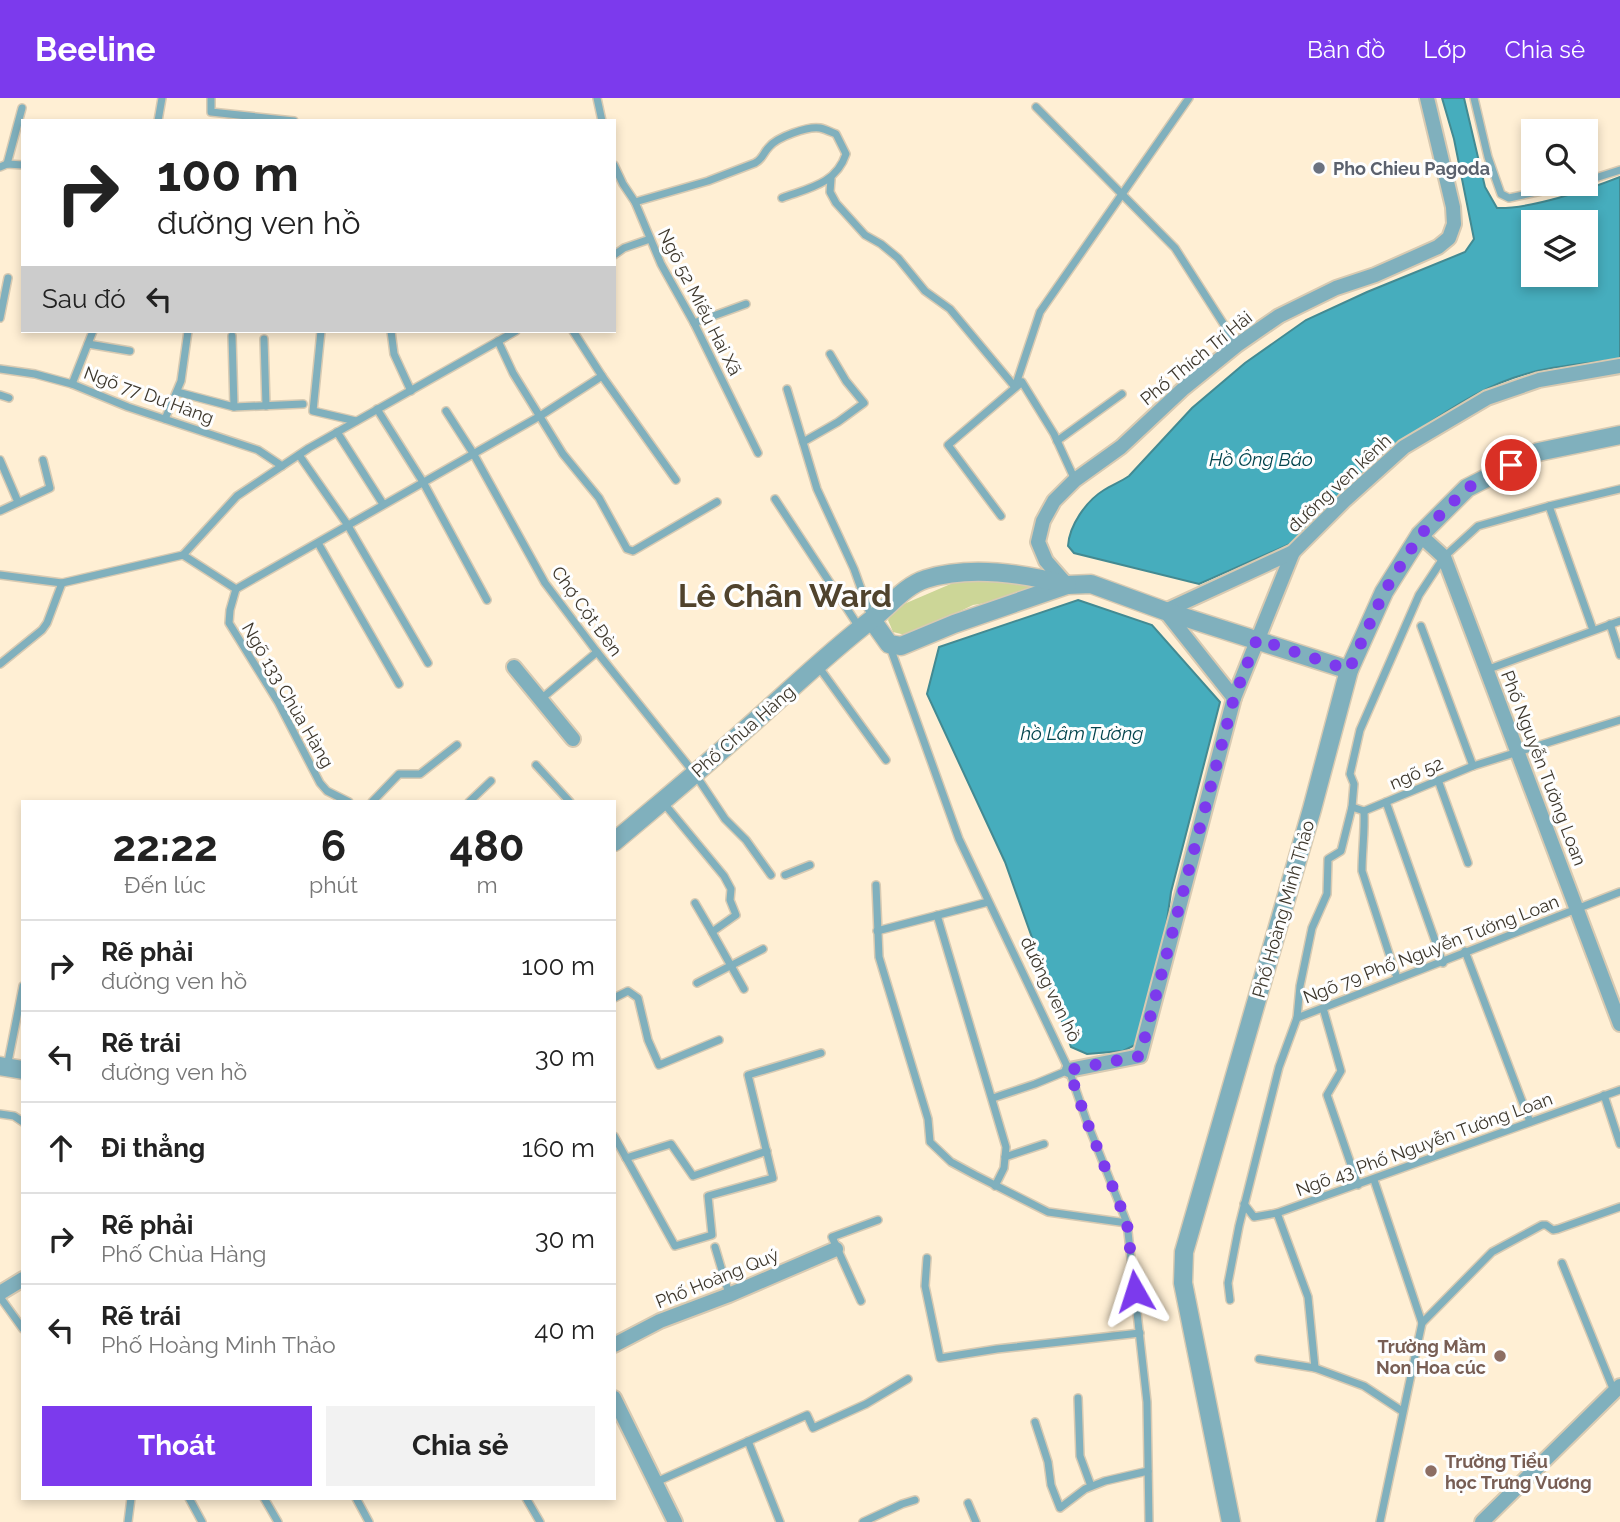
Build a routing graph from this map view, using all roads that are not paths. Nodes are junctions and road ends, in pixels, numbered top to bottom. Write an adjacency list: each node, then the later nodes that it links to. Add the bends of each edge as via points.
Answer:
1 (162, 98): 9 (lane)
2 (211, 98): 10 (lane, via 211,112)
3 (597, 98): 11 (lane)
4 (1189, 98): 20 (lane)
5 (1427, 98): 40 (street, Phố Thích Trí Hải, via 1453,207 1449,238 1424,254 1279,316)
6 (1474, 98): 21 (lane, via 1501,194)
7 (1036, 107): 20 (lane)
8 (22, 108): 13 (lane)
9 (158, 119)
10 (276, 119)
11 (602, 119)
12 (21, 165): 13 (lane)
13 (3, 166)
14 (616, 168): 18 (lane, Ngõ 52 Miếu Hai Xã)
15 (1620, 170): 16 (lane)
16 (1598, 177)
17 (831, 179): 22 (lane); 23 (lane, via 846,154 836,134 806,128 775,142 755,163); 47 (lane, via 830,192 845,213 865,235 898,258 925,291 950,309)
18 (623, 184): 19 (lane); 23 (lane, Ngõ 52 Miếu Hai Xã)
19 (616, 188)
20 (1124, 193): 40 (lane, via 1175,248); 47 (lane, via 1040,312)
21 (1521, 195)
22 (782, 198)
23 (635, 202): 24 (lane, Ngõ 52 Miếu Hai Xã)
24 (650, 239): 25 (lane); 29 (lane, Ngõ 52 Miếu Hai Xã)
25 (616, 254)
26 (8, 278): 28 (lane)
27 (746, 303): 29 (lane)
28 (0, 318)
29 (694, 323): 67 (lane, Ngõ 52 Miếu Hai Xã)
30 (92, 333): 39 (lane)
31 (188, 333): 50 (lane)
32 (321, 333): 61 (lane, via 313,411)
33 (391, 333): 49 (lane, via 394,354)
34 (512, 333): 38 (lane)
35 (574, 333): 45 (lane)
36 (232, 336): 56 (lane)
37 (264, 339): 55 (lane)
38 (498, 341): 49 (lane); 59 (lane)
39 (88, 344): 41 (lane); 46 (lane)
40 (1237, 345): 73 (street, Phố Thích Trí Hải, via 1121,447)
41 (130, 351)
42 (830, 354): 65 (lane, via 864,403)
43 (1620, 366): 86 (street, đường ven kênh, via 1539,380 1487,398 1404,447)
44 (0, 369): 46 (lane, Ngõ 77 Dư Hàng)
45 (602, 376): 59 (lane); 72 (lane)
46 (72, 384): 60 (lane, Ngõ 77 Dư Hàng)
47 (1015, 387): 64 (lane, via 1022,382); 82 (lane, via 948,445)
48 (787, 389): 65 (lane)
49 (411, 391): 57 (lane)
50 (177, 392): 56 (lane); 60 (lane)
51 (1122, 394): 64 (lane)
52 (0, 395): 53 (lane)
53 (9, 398)
54 (303, 404): 55 (lane)
55 (266, 406): 56 (lane)
56 (234, 407)
57 (377, 409): 61 (lane); 74 (lane)
58 (446, 411): 66 (lane, Chợ Cột Đèn)
59 (540, 416): 66 (lane); 78 (lane, via 577,474 599,498 627,549 633,551)
60 (165, 419): 71 (lane, Ngõ 77 Dư Hàng, via 258,450)
61 (356, 421): 62 (lane)
62 (337, 432): 68 (lane); 79 (lane)
63 (1620, 435): 84 (street, Phố Hoàng Minh Thảo, via 1538,452 1467,488)
64 (1057, 441): 73 (lane)
65 (803, 442): 96 (lane, via 817,489 854,569)
66 (473, 453): 74 (lane); 102 (lane, Chợ Cột Đèn, via 545,583)
67 (758, 453)
68 (299, 455): 71 (lane); 83 (lane)
69 (0, 460): 77 (lane)
70 (43, 460): 77 (lane, via 50,488)
71 (282, 466): 87 (lane, via 237,496)
72 (676, 480)
73 (1075, 480): 91 (street, Phố Thích Trí Hải, via 1048,511 1038,542 1046,561)
74 (423, 482): 79 (lane); 93 (lane)
75 (1620, 489): 80 (lane)
76 (775, 499): 96 (lane)
77 (18, 502): 81 (lane)
78 (717, 502)
79 (383, 504): 83 (lane)
80 (1549, 506): 88 (lane, via 1478,526); 99 (lane)
81 (0, 511)
82 (1001, 516)
83 (348, 524): 85 (lane); 104 (lane)
84 (1420, 535): 88 (street, Phố Nguyễn Tường Loan); 108 (street, Phố Hoàng Minh Thảo, via 1384,592)
85 (318, 543): 92 (lane); 110 (lane)
86 (1293, 552): 94 (street, đường ven kênh); 100 (street)
87 (183, 555): 90 (lane); 92 (lane)
88 (1444, 557): 109 (street, Phố Nguyễn Tường Loan); 129 (lane, via 1419,595 1360,730 1350,774)
89 (0, 575): 90 (lane)
90 (62, 583): 105 (lane, via 47,623)
91 (1067, 585): 94 (street, Phố Chùa Hàng, via 1091,584); 96 (street, Phố Chùa Hàng, via 1030,576 971,571 939,577 914,584); 101 (street, Phố Chùa Hàng, via 901,646)
92 (236, 589): 123 (lane, Ngõ 133 Chùa Hàng, via 229,623 237,640 278,702 320,783)
93 (487, 600)
94 (1165, 611): 100 (street, Phố Chùa Hàng); 111 (street)
95 (1620, 621): 97 (lane)
96 (866, 624): 101 (street); 106 (street, Phố Chùa Hàng)
97 (1609, 624): 99 (lane); 103 (lane)
98 (1422, 626): 119 (lane)
99 (1593, 630): 109 (lane)
100 (1257, 639): 108 (street, Phố Chùa Hàng); 111 (street)
101 (889, 645): 138 (lane, đường ven hồ, via 959,839)
102 (597, 652): 112 (lane); 120 (lane, Chợ Cột Đèn)
103 (1620, 655)
104 (428, 663)
105 (0, 664)
106 (818, 665): 117 (lane); 120 (street, Phố Chùa Hàng)
107 (514, 667): 112 (street)
108 (1349, 670): 223 (street, Phố Hoàng Minh Thảo, via 1184,1252 1184,1283)
109 (1486, 670): 116 (street, Phố Nguyễn Tường Loan)
110 (399, 684)
111 (1234, 698): 160 (street, đường ven hồ, via 1140,1056)
112 (541, 699): 114 (street)
113 (1620, 720): 116 (lane, ngõ 52)
114 (573, 739)
115 (457, 745): 124 (lane, via 420,775 400,774)
116 (1519, 751): 119 (lane, ngõ 52); 140 (street, Phố Nguyễn Tường Loan)
117 (886, 760)
118 (536, 765): 126 (lane)
119 (1473, 766): 121 (lane, ngõ 52)
120 (695, 774): 127 (street, Phố Chùa Hàng); 134 (lane, Chợ Cột Đèn)
121 (1438, 779): 128 (lane, ngõ 52); 132 (lane)
122 (491, 781): 125 (lane)
123 (345, 800)
124 (374, 800)
125 (472, 800)
126 (568, 800)
127 (661, 800): 131 (street, Phố Chùa Hàng); 143 (lane, via 731,889 736,915)
128 (1387, 803): 130 (lane); 146 (lane, ngõ 52)
129 (1352, 807): 130 (lane); 155 (lane, via 1341,851 1328,859 1327,894 1312,929)
130 (1364, 811): 148 (lane, via 1362,871)
131 (616, 840)
132 (1468, 863)
133 (810, 866): 135 (lane)
134 (771, 875)
135 (785, 875)
136 (876, 884): 142 (lane)
137 (1620, 892): 140 (lane, Ngõ 79 Phố Nguyễn Tường Loan)
138 (988, 902): 141 (lane); 160 (lane, đường ven hồ)
139 (695, 903): 143 (lane)
140 (1577, 908): 145 (lane, Ngõ 79 Phố Nguyễn Tường Loan); 152 (street, Phố Nguyễn Tường Loan)
141 (937, 915): 142 (lane); 163 (lane)
142 (877, 931): 175 (lane, via 879,957 928,1119 930,1142 951,1162)
143 (712, 932): 147 (lane)
144 (763, 949): 147 (lane)
145 (1465, 951): 146 (lane, Ngõ 79 Phố Nguyễn Tường Loan); 166 (lane)
146 (1443, 963): 148 (lane, Ngõ 79 Phố Nguyễn Tường Loan)
147 (732, 964): 149 (lane); 150 (lane)
148 (1397, 978): 154 (lane, Ngõ 79 Phố Nguyễn Tường Loan)
149 (697, 983)
150 (744, 989)
151 (616, 997): 157 (lane, via 628,991 638,998 659,1065)
152 (1616, 998): 156 (street, Phố Nguyễn Tường Loan)
153 (21, 999): 159 (lane)
154 (1323, 1008): 155 (lane, Ngõ 79 Phố Nguyễn Tường Loan); 174 (lane, via 1341,1071 1327,1095)
155 (1297, 1018): 176 (lane, via 1279,1067)
156 (1620, 1024)
157 (719, 1040)
158 (821, 1053): 170 (lane, via 748,1075)
159 (10, 1068)
160 (1069, 1070): 163 (lane); 180 (lane)
161 (1620, 1090): 162 (lane, Ngõ 43 Phố Nguyễn Tường Loan)
162 (1604, 1096): 166 (lane, Ngõ 43 Phố Nguyễn Tường Loan); 169 (lane)
163 (992, 1098): 171 (lane)
164 (0, 1114): 165 (lane)
165 (21, 1121)
166 (1530, 1122): 173 (lane, Ngõ 43 Phố Nguyễn Tường Loan)
167 (616, 1140): 172 (lane)
168 (1044, 1144): 171 (lane)
169 (1620, 1144)
170 (767, 1152): 172 (lane, via 693,1176 671,1144); 172 (lane, via 773,1178 708,1196 712,1235 675,1246)
171 (1005, 1157): 175 (lane)
172 (626, 1158)
173 (1374, 1180): 174 (lane, Ngõ 43 Phố Nguyễn Tường Loan); 190 (lane)
174 (1358, 1185): 178 (lane, Ngõ 43 Phố Nguyễn Tường Loan)
175 (995, 1186): 180 (lane, via 1048,1212)
176 (1244, 1204): 178 (lane, Ngõ 43 Phố Nguyễn Tường Loan, via 1254,1217); 188 (lane, via 1230,1269)
177 (1620, 1207): 190 (lane, via 1558,1230 1542,1225 1492,1251)
178 (1277, 1213): 195 (lane, via 1308,1297)
179 (878, 1220): 182 (lane, via 832,1237)
180 (1127, 1223): 192 (lane)
181 (715, 1247): 187 (lane)
182 (836, 1249): 187 (street, Phố Hoàng Quý); 189 (lane)
183 (927, 1258): 192 (lane, via 925,1286 940,1358)
184 (1562, 1263): 197 (lane)
185 (21, 1280): 186 (street)
186 (0, 1295): 191 (lane)
187 (729, 1295): 193 (street, Phố Hoàng Quý, via 660,1321)
188 (1230, 1300)
189 (861, 1301)
190 (1422, 1323): 200 (lane)
191 (21, 1326)
192 (1140, 1333): 203 (lane)
193 (616, 1344)
194 (1259, 1359): 195 (lane)
195 (1315, 1368): 200 (lane, via 1364,1386)
196 (908, 1379): 202 (lane, via 813,1428 807,1415)
197 (1617, 1389): 225 (street)
198 (1079, 1398): 205 (lane, via 1080,1456)
199 (616, 1402): 204 (street)
200 (1402, 1411): 224 (lane)
201 (1035, 1422): 205 (lane, via 1060,1508)
202 (747, 1441): 204 (lane); 219 (lane)
203 (1148, 1471): 205 (lane); 222 (lane)
204 (655, 1482): 218 (street)
205 (1091, 1486)
206 (131, 1500): 213 (lane)
207 (190, 1500): 214 (lane)
208 (265, 1500): 215 (lane)
209 (357, 1500): 216 (lane)
210 (527, 1500): 217 (lane)
211 (915, 1500): 220 (lane)
212 (968, 1503): 221 (lane)
213 (128, 1522)
214 (202, 1522)
215 (278, 1522)
216 (369, 1522)
217 (540, 1522)
218 (675, 1522)
219 (780, 1522)
220 (863, 1522)
221 (976, 1522)
222 (1149, 1522)
223 (1231, 1522)
224 (1380, 1522)
225 (1482, 1522)

